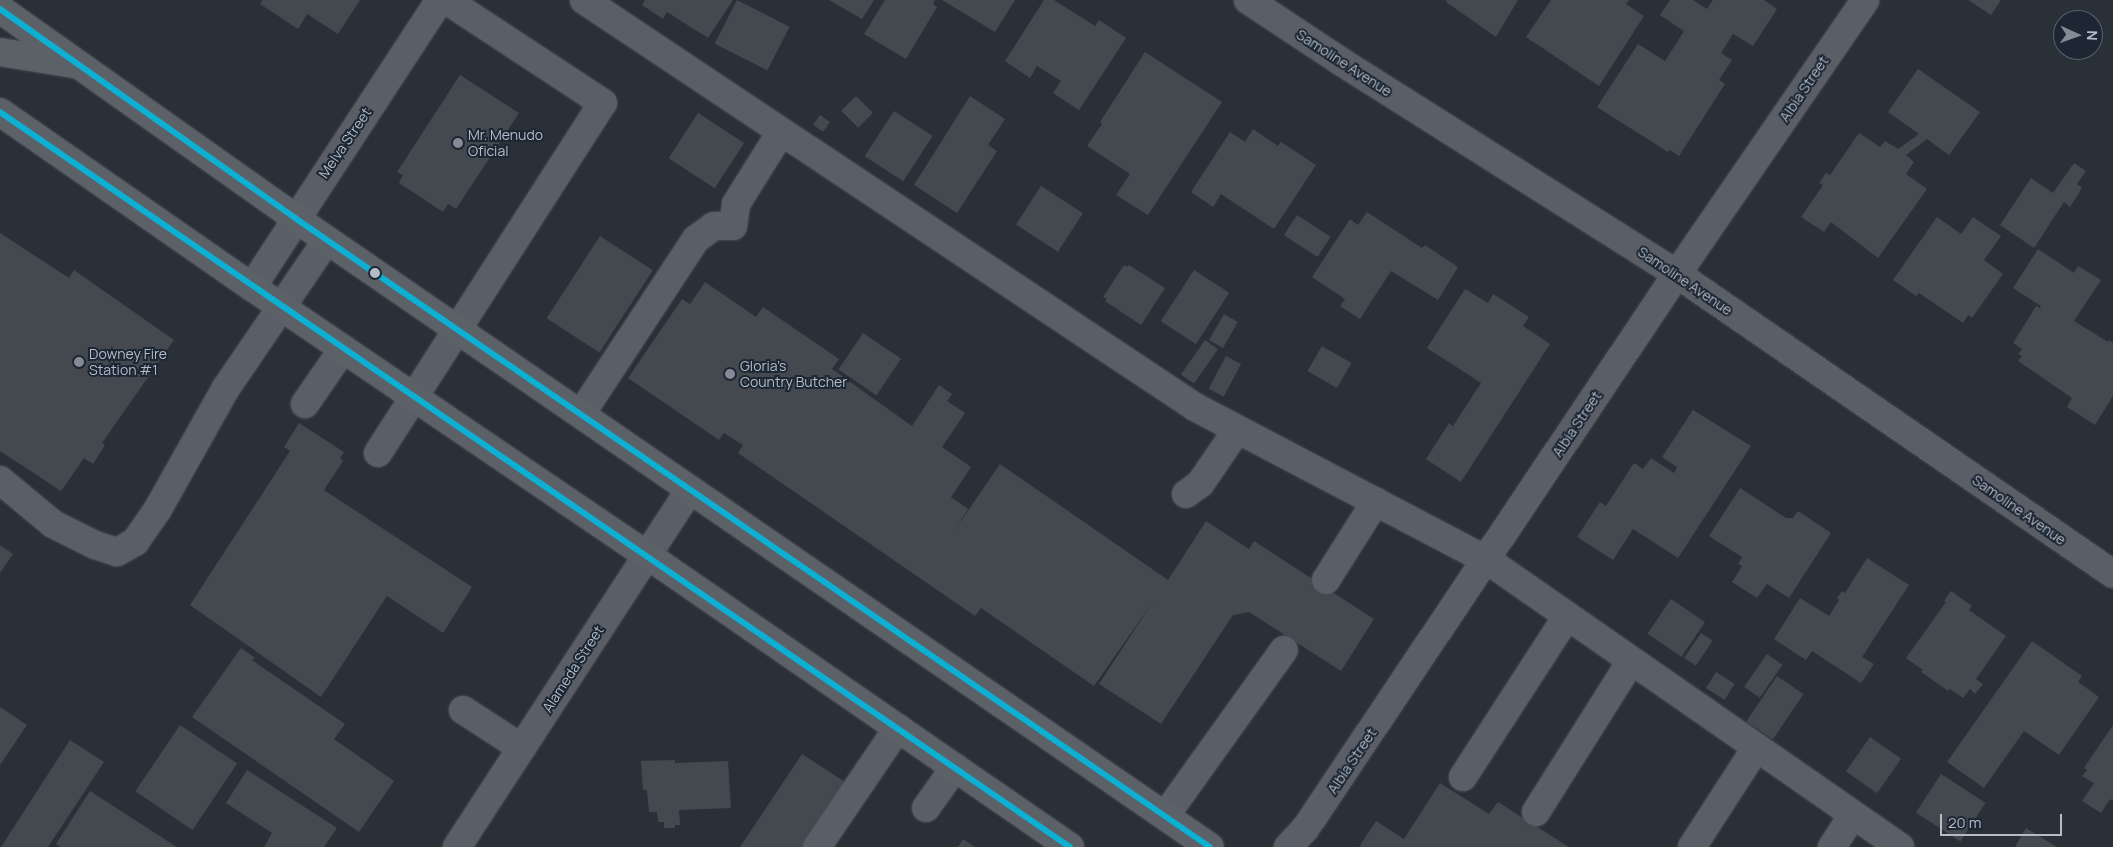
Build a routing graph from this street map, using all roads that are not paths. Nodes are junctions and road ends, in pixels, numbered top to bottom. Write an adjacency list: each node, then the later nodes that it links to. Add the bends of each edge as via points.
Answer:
1 (440, 0): 11 (street, Melva Street)
2 (446, 0): 16 (street, via 603,103)
3 (584, 0): 10 (street)
4 (1248, 0): 13 (street, Samoline Avenue)
5 (1865, 0): 13 (street, Albia Street)
6 (0, 9): 8 (main road)
7 (0, 52): 8 (main road)
8 (80, 65): 11 (main road)
9 (0, 112): 14 (main road)
10 (781, 132): 20 (street, via 736,204 733,226 714,226 696,239); 21 (street, via 1195,407)
11 (295, 218): 12 (main road); 14 (street, Melva Street)
12 (327, 240): 15 (street); 16 (main road)
13 (1677, 274): 28 (street, Albia Street); 29 (street, Samoline Avenue)
14 (252, 288): 15 (main road)
15 (282, 308): 17 (main road); 23 (street, via 226,388 158,509 135,542 118,552 95,546 54,524)
16 (457, 328): 18 (street); 20 (main road)
17 (342, 349): 18 (main road); 19 (street)
18 (415, 396): 22 (street); 27 (main road)
19 (305, 404)
20 (581, 414): 24 (main road)
21 (1237, 430): 25 (street, via 1200,484); 26 (street)
22 (378, 453)
23 (0, 480)
24 (689, 491): 27 (street, Alameda Street); 43 (main road)
25 (1186, 494)
26 (1376, 501): 28 (street); 30 (street)
27 (647, 555): 35 (main road); 36 (street, Alameda Street)
28 (1487, 560): 31 (street); 48 (street, Albia Street, via 1305,829)
29 (2113, 574)
30 (1326, 580)
31 (1567, 616): 33 (street); 39 (street)
32 (1284, 650): 43 (street)
33 (1631, 661): 37 (street); 41 (street)
34 (463, 710): 36 (street)
35 (898, 728): 38 (main road); 45 (street)
36 (522, 748): 44 (street, Alameda Street)
37 (1756, 748): 42 (street); 49 (street)
38 (955, 767): 40 (street); 46 (main road)
39 (1463, 777)
40 (926, 808)
41 (1536, 812)
42 (1853, 814): 50 (street); 51 (street)
43 (1165, 816): 47 (main road)
44 (457, 847)
45 (817, 847)
46 (1070, 847)
47 (1210, 847)
48 (1288, 847)
49 (1692, 847)
50 (1832, 847)
51 (1900, 847)

